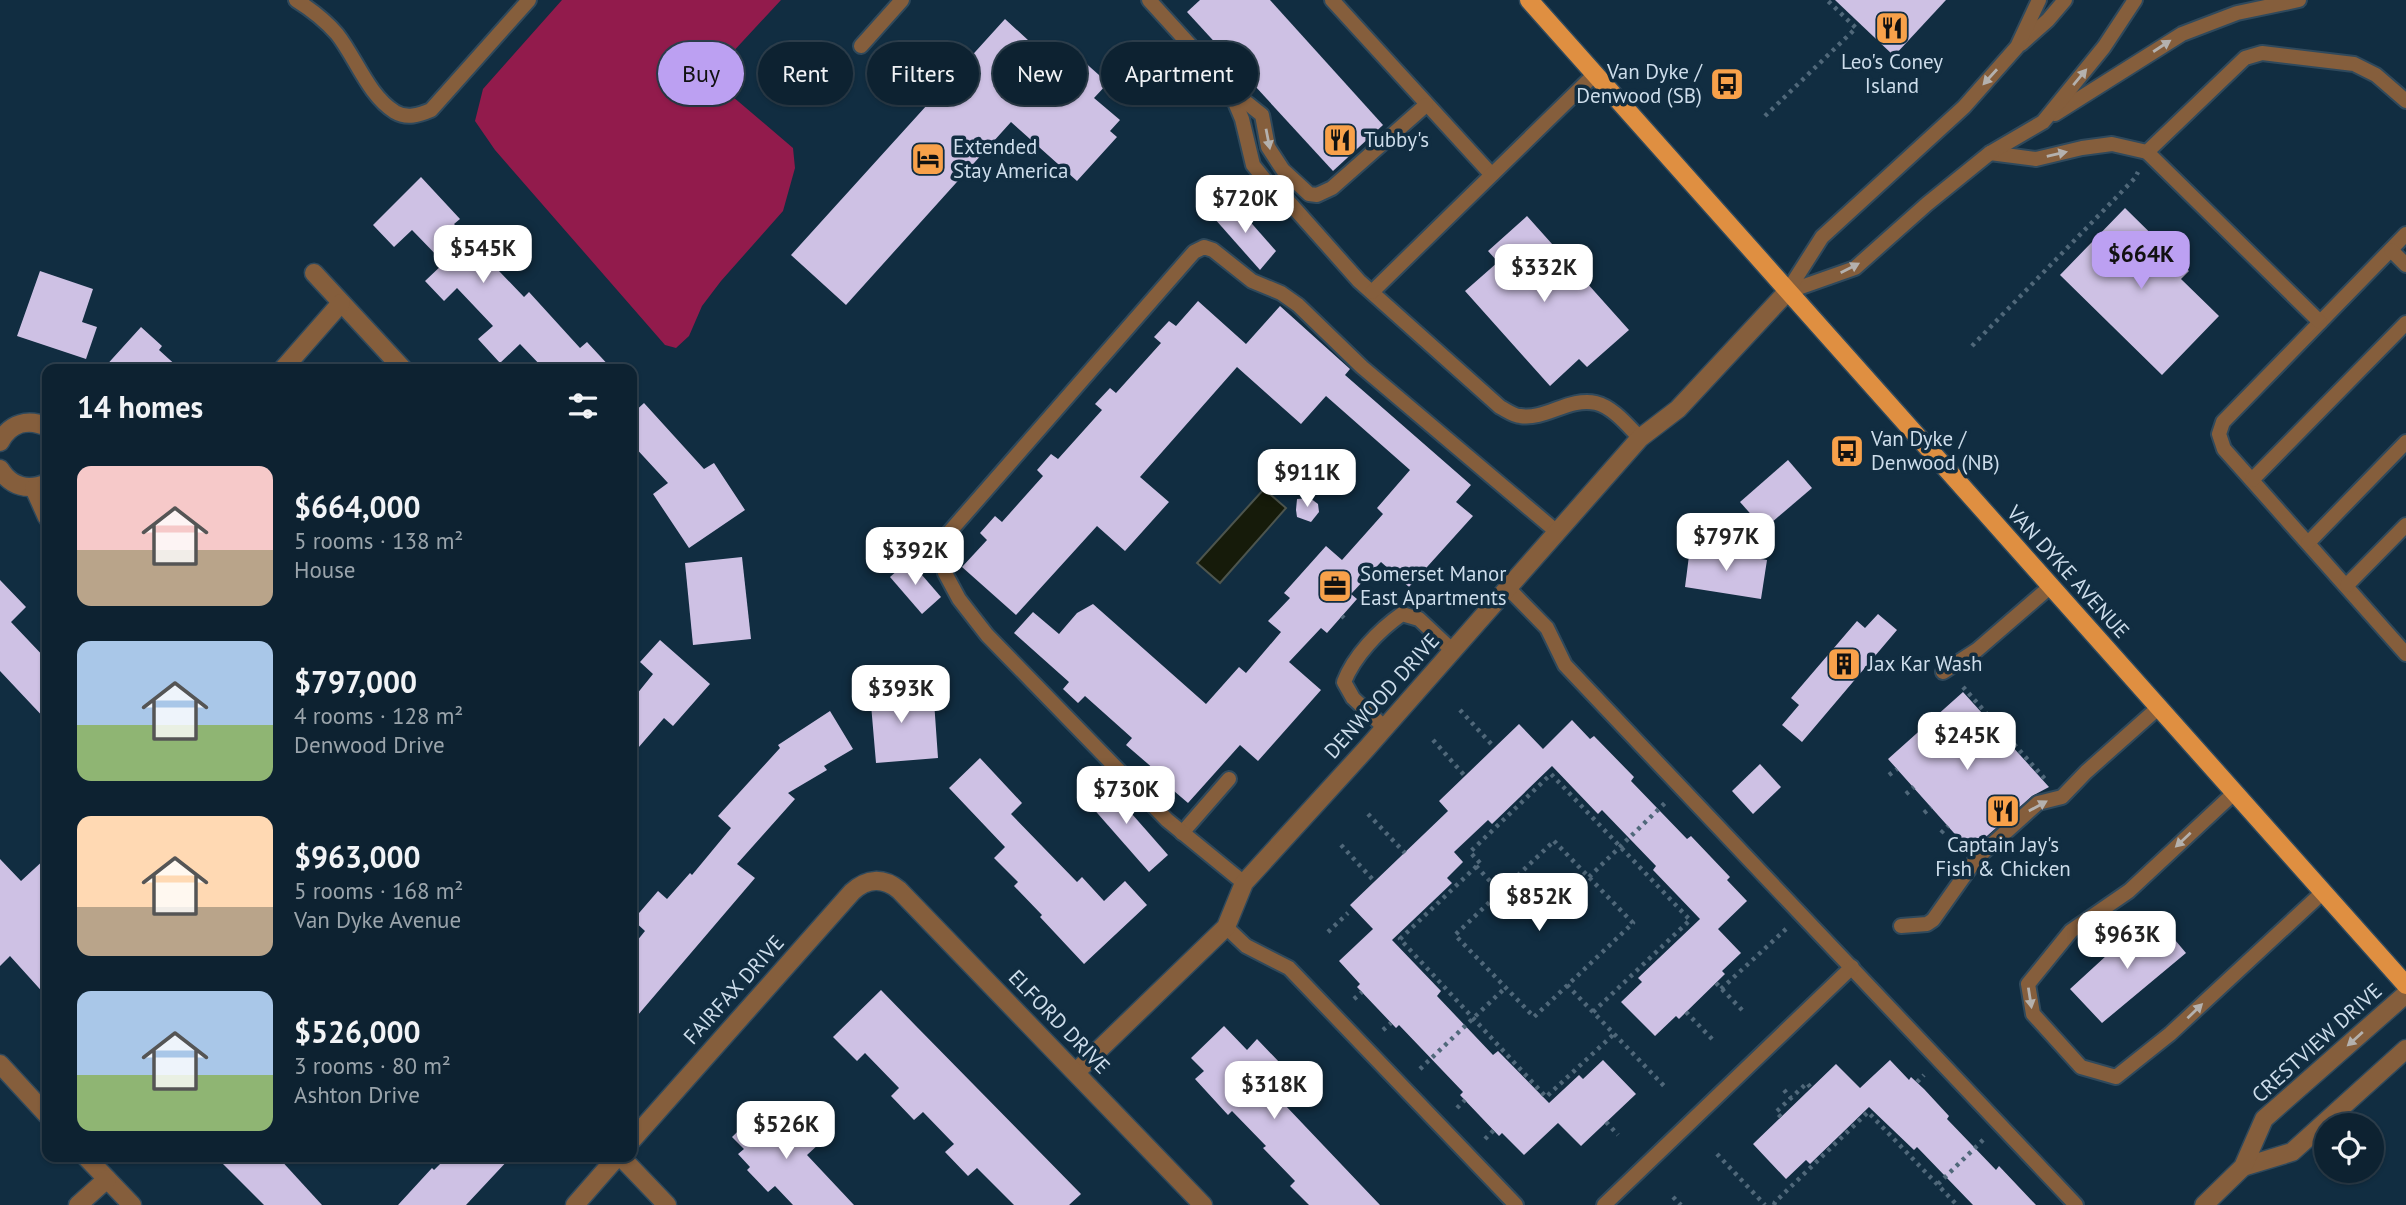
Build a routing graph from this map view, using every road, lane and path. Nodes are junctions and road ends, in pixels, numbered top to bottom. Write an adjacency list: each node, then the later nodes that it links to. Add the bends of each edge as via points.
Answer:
1 (296, 0): 2 (lane, via 316,12 337,35 380,98 397,113 413,117 431,110)
2 (529, 0)
3 (902, 0): 13 (lane)
4 (1149, 0): 12 (lane)
5 (1332, 0): 19 (lane)
6 (1529, 0): 15 (main road, VAN DYKE AVENUE)
7 (1827, 0): 20 (path, via 1856,28)
8 (2039, 0): 14 (lane)
9 (2064, 0): 14 (lane)
10 (2134, 0): 21 (lane, one-way to 10, via 2104,47)
11 (2298, 0): 21 (lane, one-way to 11, via 2182,34 2237,13)
12 (1187, 42)
13 (861, 46)
14 (2017, 47): 30 (lane, one-way to 30, via 1964,107 1822,237)
15 (1594, 74): 24 (lane); 30 (main road, VAN DYKE AVENUE)
16 (2406, 101): 22 (lane, via 2376,75 2354,64 2262,53 2245,58)
17 (1236, 105): 29 (lane, via 1254,165)
18 (1250, 105): 19 (lane, one-way to 19, via 1262,115 1268,147 1283,170 1309,194 1317,195 1332,188)
19 (1426, 105): 24 (lane)
20 (1765, 116)
21 (2043, 122): 23 (lane)
22 (2147, 152): 23 (lane, one-way to 22, via 2036,159 2112,145); 32 (lane); 34 (path, via 2135,178)
23 (1990, 153): 30 (lane, one-way to 23, via 1855,268)
24 (1491, 174): 29 (lane)
25 (2406, 234): 26 (lane)
26 (2391, 250): 27 (lane); 32 (lane)
27 (2406, 265)
28 (314, 273): 31 (street)
29 (1371, 292): 38 (lane, via 1500,407 1519,416 1577,402 1598,403)
30 (1787, 292): 38 (street, DENWOOD DRIVE, via 1678,409); 48 (main road, VAN DYKE AVENUE)
31 (341, 303): 35 (street); 36 (street)
32 (2320, 322): 42 (lane, via 2223,422 2219,434 2224,449)
33 (2406, 323): 42 (lane)
34 (1972, 346)
35 (287, 364)
36 (398, 364)
37 (42, 424): 39 (street, via 14,426)
38 (1640, 438): 44 (street, DENWOOD DRIVE)
39 (0, 442)
40 (2406, 442): 46 (lane)
41 (0, 469): 43 (street, via 21,487)
42 (2252, 480): 46 (lane)
43 (41, 486)
44 (1557, 532): 49 (street, DENWOOD DRIVE); 74 (lane, via 1362,367 1298,305 1252,281 1213,250 1194,251 946,536 941,553 945,573 959,599 987,635)
45 (2403, 533): 47 (lane)
46 (2308, 542): 47 (lane)
47 (2347, 585): 51 (lane)
48 (2051, 586): 52 (lane, via 1978,650); 54 (main road, VAN DYKE AVENUE)
49 (1508, 588): 50 (street, DENWOOD DRIVE); 95 (lane, via 1547,628 1564,664)
50 (1452, 651): 56 (street, DENWOOD DRIVE); 56 (lane, via 1419,619 1402,614 1388,624 1349,669 1344,682 1353,698)
51 (2406, 654)
52 (1943, 672)
53 (1963, 687): 63 (path)
54 (2158, 708): 66 (main road, VAN DYKE AVENUE); 91 (lane, one-way to 54, via 1927,925 1933,920 1978,858 2038,803 2062,797)
55 (1460, 710): 58 (path)
56 (1385, 728): 85 (street, DENWOOD DRIVE)
57 (1433, 740): 61 (path)
58 (1494, 747)
59 (1897, 769): 60 (path)
60 (1889, 775)
61 (1465, 776)
62 (1228, 779): 74 (lane)
63 (2050, 785)
64 (1914, 787): 65 (path)
65 (1906, 794)
66 (2234, 794): 87 (main road, VAN DYKE AVENUE); 87 (lane, one-way to 87, via 2129,891 2071,931 2028,984 2033,1014 2081,1067 2116,1077 2170,1034)
67 (1666, 802): 77 (path)
68 (1931, 807): 71 (path)
69 (1592, 808): 70 (path)
70 (1588, 813): 77 (path); 79 (path, via 1551,774 1470,852 1480,863)
71 (1924, 813)
72 (1368, 814): 78 (path)
73 (1948, 826): 75 (path)
74 (1182, 833): 85 (lane)
75 (1941, 833)
76 (1341, 845): 83 (path)
77 (1620, 847): 80 (path); 84 (path)
78 (1405, 853)
79 (1476, 866): 86 (path); 107 (path, via 1400,939)
80 (1589, 877): 86 (path, via 1554,841); 97 (path, via 1633,923)
81 (1659, 877): 84 (path)
82 (877, 880): 115 (street, ELFORD DRIVE, via 899,890); 128 (street, FAIRFAX DRIVE, via 852,892)
83 (1375, 881)
84 (1654, 882): 89 (path)
85 (1244, 883): 92 (street, DENWOOD DRIVE)
86 (1500, 892): 99 (path, via 1455,935)
87 (2322, 893): 98 (main road, VAN DYKE AVENUE)
88 (1688, 907): 89 (path)
89 (1682, 912): 104 (path, via 1690,920 1675,939)
90 (1348, 914): 94 (path)
91 (1901, 926)
92 (1226, 927): 115 (street, DENWOOD DRIVE); 145 (lane, via 1245,946 1289,968)
93 (1787, 928): 100 (path)
94 (1328, 932)
95 (1852, 967): 146 (lane); 151 (lane)
96 (1716, 983): 100 (path)
97 (1567, 985): 99 (path, via 1534,1017); 104 (path)
98 (2406, 985)
99 (1505, 988): 107 (path)
100 (1721, 989): 106 (path)
101 (1362, 992): 103 (path)
102 (2406, 993): 136 (street, CRESTVIEW DRIVE, one-way to 136, via 2264,1119)
103 (1354, 999)
104 (1593, 1012): 110 (path)
105 (1686, 1012): 111 (path)
106 (1745, 1013)
107 (1473, 1018): 110 (path, via 1546,1097); 114 (path)
108 (1391, 1023): 109 (path)
109 (1383, 1030)
110 (1614, 1034): 118 (path)
111 (1715, 1042)
112 (2406, 1049): 136 (street, CRESTVIEW DRIVE, via 2292,1152)
113 (0, 1064): 124 (street)
114 (1420, 1069)
115 (1076, 1072): 144 (street, ELFORD DRIVE)
116 (1924, 1075): 117 (path)
117 (1917, 1082)
118 (1666, 1088)
119 (1811, 1088): 121 (path, via 1807,1083)
120 (1784, 1090): 121 (path)
121 (1791, 1098): 125 (path, via 1776,1112)
122 (1465, 1100): 123 (path)
123 (1457, 1108)
124 (42, 1110)
125 (1781, 1117)
126 (1606, 1122): 129 (path)
127 (1494, 1130): 131 (path)
128 (637, 1134)
129 (1618, 1135)
130 (1984, 1138): 138 (path)
131 (1485, 1139)
132 (1717, 1154): 148 (path)
133 (91, 1162): 137 (street)
134 (614, 1162): 142 (street)
135 (624, 1162): 143 (street)
136 (2243, 1167): 152 (street, CRESTVIEW DRIVE)
137 (107, 1179): 140 (street); 141 (street)
138 (1937, 1184): 149 (path, via 1868,1112); 150 (path)
139 (1673, 1196): 147 (path)
140 (78, 1205)
141 (132, 1205)
142 (575, 1205)
143 (667, 1205)
144 (1202, 1205)
145 (1516, 1205)
146 (1604, 1205)
147 (1681, 1205)
148 (1765, 1205)
149 (1774, 1205)
150 (1957, 1205)
151 (2076, 1205)
152 (2204, 1205)

